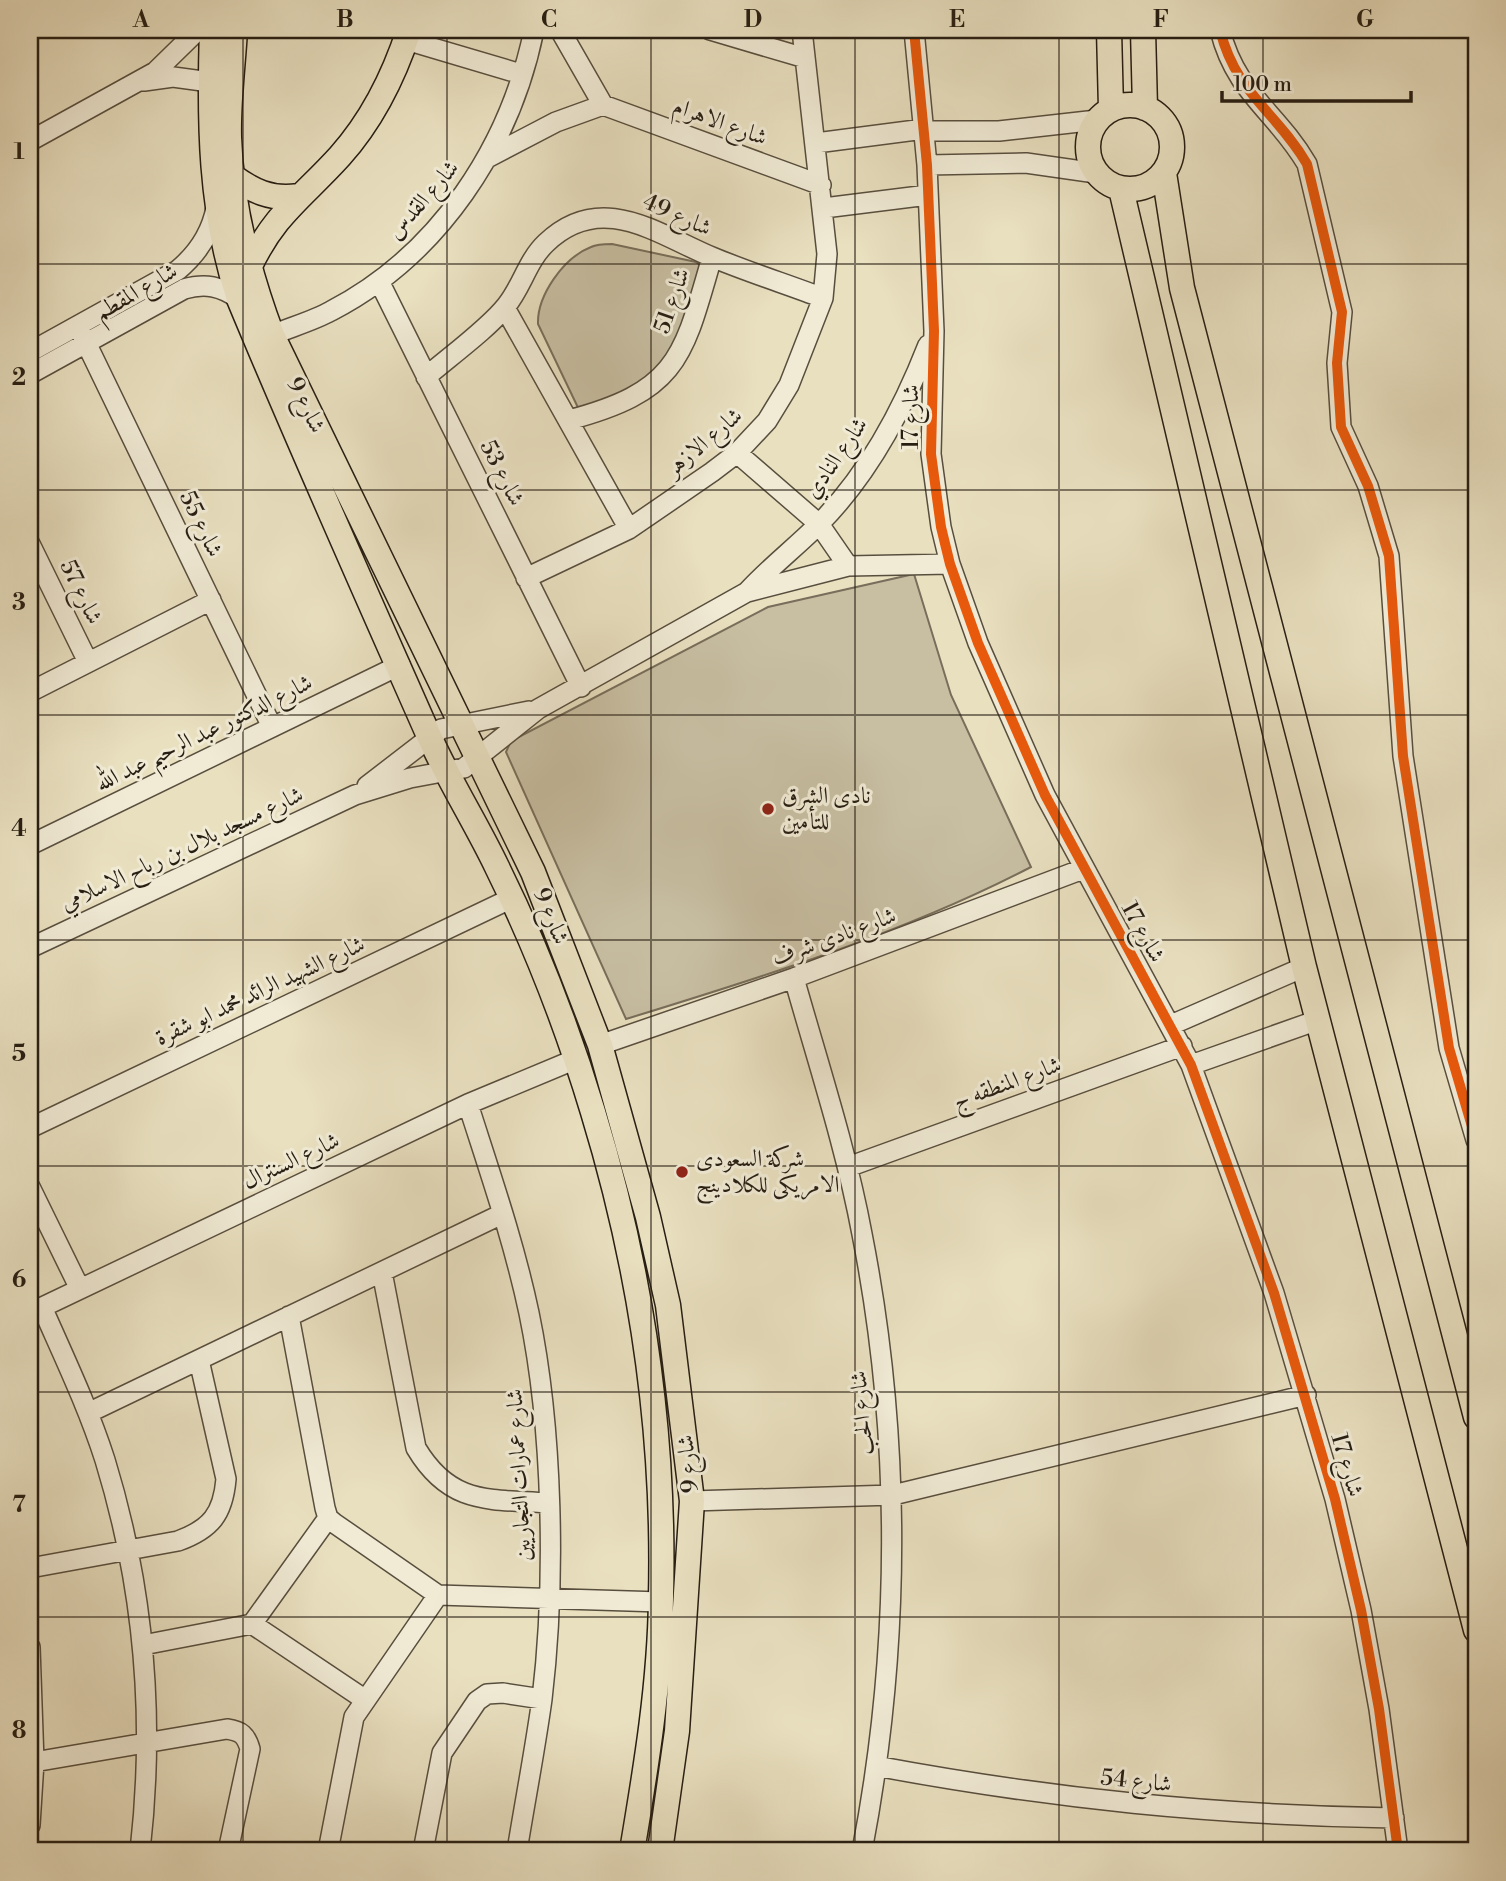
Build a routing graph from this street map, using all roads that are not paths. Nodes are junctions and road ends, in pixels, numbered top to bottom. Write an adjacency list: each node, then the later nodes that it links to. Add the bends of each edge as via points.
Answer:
1 (198, 30): 16 (street, via 172,58)
2 (212, 30): 15 (main road, شارع 9)
3 (235, 30): 27 (main road, شارع 9)
4 (534, 30): 14 (street, شارع القدس)
5 (560, 30): 17 (street)
6 (710, 30): 13 (street)
7 (802, 30): 13 (street, شارع الازهر)
8 (914, 30): 20 (street, شارع 17)
9 (1109, 30): 19 (main road)
10 (1143, 30): 18 (main road)
11 (1220, 30): 83 (street, via 1242,84 1307,164 1342,312 1337,363 1339,415 1380,519 1389,556 1405,769 1449,1048)
12 (408, 35): 14 (street); 31 (main road, via 389,82 359,132)
13 (805, 58): 22 (street, شارع الازهر)
14 (521, 74): 23 (street, شارع القدس)
15 (210, 82): 16 (street, via 173,77); 32 (main road, شارع 9)
16 (136, 83): 21 (street)
17 (603, 105): 23 (street, via 556,121); 28 (street, شارع الاهرام)
18 (1145, 108): 19 (main road, via 1128,105); 26 (main road, via 1160,117 1172,140)
19 (1104, 114): 20 (street, via 999,131); 25 (main road, via 1087,146)
20 (925, 130): 22 (street); 24 (street, شارع 17)
21 (30, 141)
22 (816, 143): 28 (street, شارع الازهر)
23 (489, 157): 36 (street, شارع القدس, via 446,218)
24 (927, 165): 25 (street, via 1026,163); 30 (street, شارع 17)
25 (1096, 173): 29 (main road)
26 (1164, 173): 29 (main road, via 1145,187); 94 (main road, via 1182,288)
27 (231, 175): 31 (main road, via 256,192); 35 (main road, شارع 9)
28 (821, 185): 33 (street, شارع الازهر)
29 (1121, 189): 73 (main road)
30 (928, 195): 33 (street); 40 (street, شارع 17)
31 (298, 196): 35 (main road, via 270,229)
32 (216, 208): 38 (main road, شارع 9); 41 (street, شارع المقطم, via 207,236 189,261)
33 (824, 208): 37 (street, شارع الازهر, via 827,254)
34 (712, 257): 37 (street, شارع 49); 39 (street, شارع 49, via 636,221 588,220 546,243); 46 (street, شارع 51, via 685,344 662,376 630,400)
35 (249, 268): 42 (main road, شارع 9)
36 (379, 281): 42 (street, شارع القدس, via 329,313); 45 (street, شارع 53)
37 (823, 298): 47 (street, شارع الازهر, via 789,385 767,421)
38 (239, 299): 41 (street, شارع المقطم, via 219,287 195,286); 57 (main road, شارع 9)
39 (505, 308): 45 (street, شارع 49); 46 (street)
40 (934, 331): 48 (street, شارع النادي, via 909,392 875,450); 51 (street, شارع 17, via 931,454)
41 (82, 334): 43 (street, شارع المقطم); 44 (street, شارع المقطم); 55 (street, شارع 55)
42 (272, 335): 61 (main road, شارع 9)
43 (30, 352)
44 (30, 374)
45 (426, 377): 53 (street, شارع 53)
46 (569, 420): 49 (street)
47 (737, 453): 48 (street); 49 (street, شارع الازهر)
48 (819, 524): 52 (street); 54 (street, شارع النادي)
49 (629, 529): 53 (street, شارع الازهر)
50 (30, 544): 56 (street, شارع 57)
51 (950, 564): 52 (street, شارع النادي); 68 (street, شارع 17, via 1010,720)
52 (848, 566): 54 (street, شارع النادي)
53 (526, 578): 58 (street, شارع 53)
54 (747, 592): 58 (street, شارع النادي)
55 (211, 600): 56 (street); 62 (street, شارع 55)
56 (88, 662): 59 (street)
57 (400, 665): 62 (street, شارع الدكتور عبد الرحيم عبد الله); 63 (main road, شارع 9)
58 (581, 687): 60 (street, شارع النادي)
59 (30, 692)
60 (538, 709): 61 (street, شارع النادي); 64 (street, شارع النادي)
61 (463, 724): 63 (street, شارع النادي, via 448,726); 64 (main road, شارع 9)
62 (272, 727): 67 (street, شارع الدكتور عبد الرحيم عبد الله)
63 (430, 739): 65 (main road, شارع 9); 66 (street, شارع مسجد بلال بن رباح الاسلامي)
64 (478, 758): 65 (street, شارع النادي, via 464,768); 69 (main road, شارع 9)
65 (447, 771): 66 (street, شارع مسجد بلال بن رباح الاسلامي); 70 (main road, شارع 9)
66 (355, 795): 72 (street, شارع مسجد بلال بن رباح الاسلامي)
67 (30, 845)
68 (1083, 869): 74 (street, شارع نادى شرف); 76 (street, شارع 17)
69 (533, 872): 70 (main road, via 515,865); 77 (main road, شارع 9)
70 (500, 873): 71 (main road, شارع 9)
71 (512, 898): 79 (main road, شارع 9); 82 (street, شارع الشهيد الرائد محمد ابو شقرة)
72 (30, 948)
73 (1304, 967): 75 (main road); 76 (street)
74 (794, 978): 77 (street, شارع نادى شرف); 84 (street, شارع الحب)
75 (1318, 1020): 80 (street); 105 (main road)
76 (1171, 1024): 78 (street, شارع 17)
77 (600, 1045): 96 (main road, شارع 9, via 626,1129 667,1305)
78 (1182, 1045): 80 (street, شارع 17); 84 (street, شارع المنطقه ج)
79 (576, 1059): 81 (street, شارع السنترال); 103 (main road, شارع 9, via 612,1182 645,1343 660,1471)
80 (1191, 1065): 92 (street, شارع 17)
81 (468, 1104): 86 (street, شارع عمارات التجاريين); 88 (street, شارع السنترال)
82 (30, 1128)
83 (1476, 1140)
84 (848, 1167): 95 (street, شارع الحب, via 874,1303)
85 (30, 1187): 88 (street)
86 (502, 1214): 87 (street); 97 (street, شارع عمارات التجاريين, via 518,1265 535,1350)
87 (383, 1272): 90 (street); 97 (street, via 416,1448 426,1465 448,1485 475,1498)
88 (80, 1289): 89 (street, شارع السنترال)
89 (36, 1310): 93 (street)
90 (289, 1317): 91 (street); 98 (street)
91 (199, 1360): 93 (street); 99 (street, via 226,1479 225,1498 215,1519 199,1534)
92 (1306, 1395): 95 (street); 113 (street, شارع 17, via 1361,1611)
93 (88, 1413): 99 (street)
94 (1476, 1417)
95 (893, 1495): 96 (street); 112 (street, شارع الحب, via 887,1663)
96 (692, 1501): 121 (main road, شارع 9, via 677,1731)
97 (547, 1503): 102 (street, شارع عمارات التجاريين)
98 (328, 1518): 101 (street); 104 (street)
99 (128, 1549): 100 (street); 106 (street)
100 (30, 1568)
101 (439, 1595): 102 (street); 108 (street)
102 (550, 1599): 103 (street); 109 (street, شارع عمارات التجاريين)
103 (661, 1602): 120 (main road, شارع 9, via 651,1731)
104 (252, 1624): 106 (street); 108 (street)
105 (1476, 1630)
106 (143, 1645): 110 (street)
107 (30, 1647): 111 (street)
108 (364, 1699): 117 (street, via 354,1717)
109 (542, 1699): 118 (street, via 503,1692 477,1701 442,1753); 119 (street, شارع عمارات التجاريين)
110 (147, 1742): 111 (street); 115 (street); 116 (street, via 227,1729 247,1738 250,1749)
111 (34, 1762): 114 (street)
112 (876, 1766): 113 (street, شارع 54, via 988,1786 1164,1808); 122 (street, شارع الحب)
113 (1394, 1818): 123 (street, شارع 17)
114 (30, 1825)
115 (140, 1851)
116 (228, 1851)
117 (328, 1851)
118 (423, 1851)
119 (517, 1851)
120 (632, 1851)
121 (660, 1851)
122 (862, 1851)
123 (1398, 1851)

